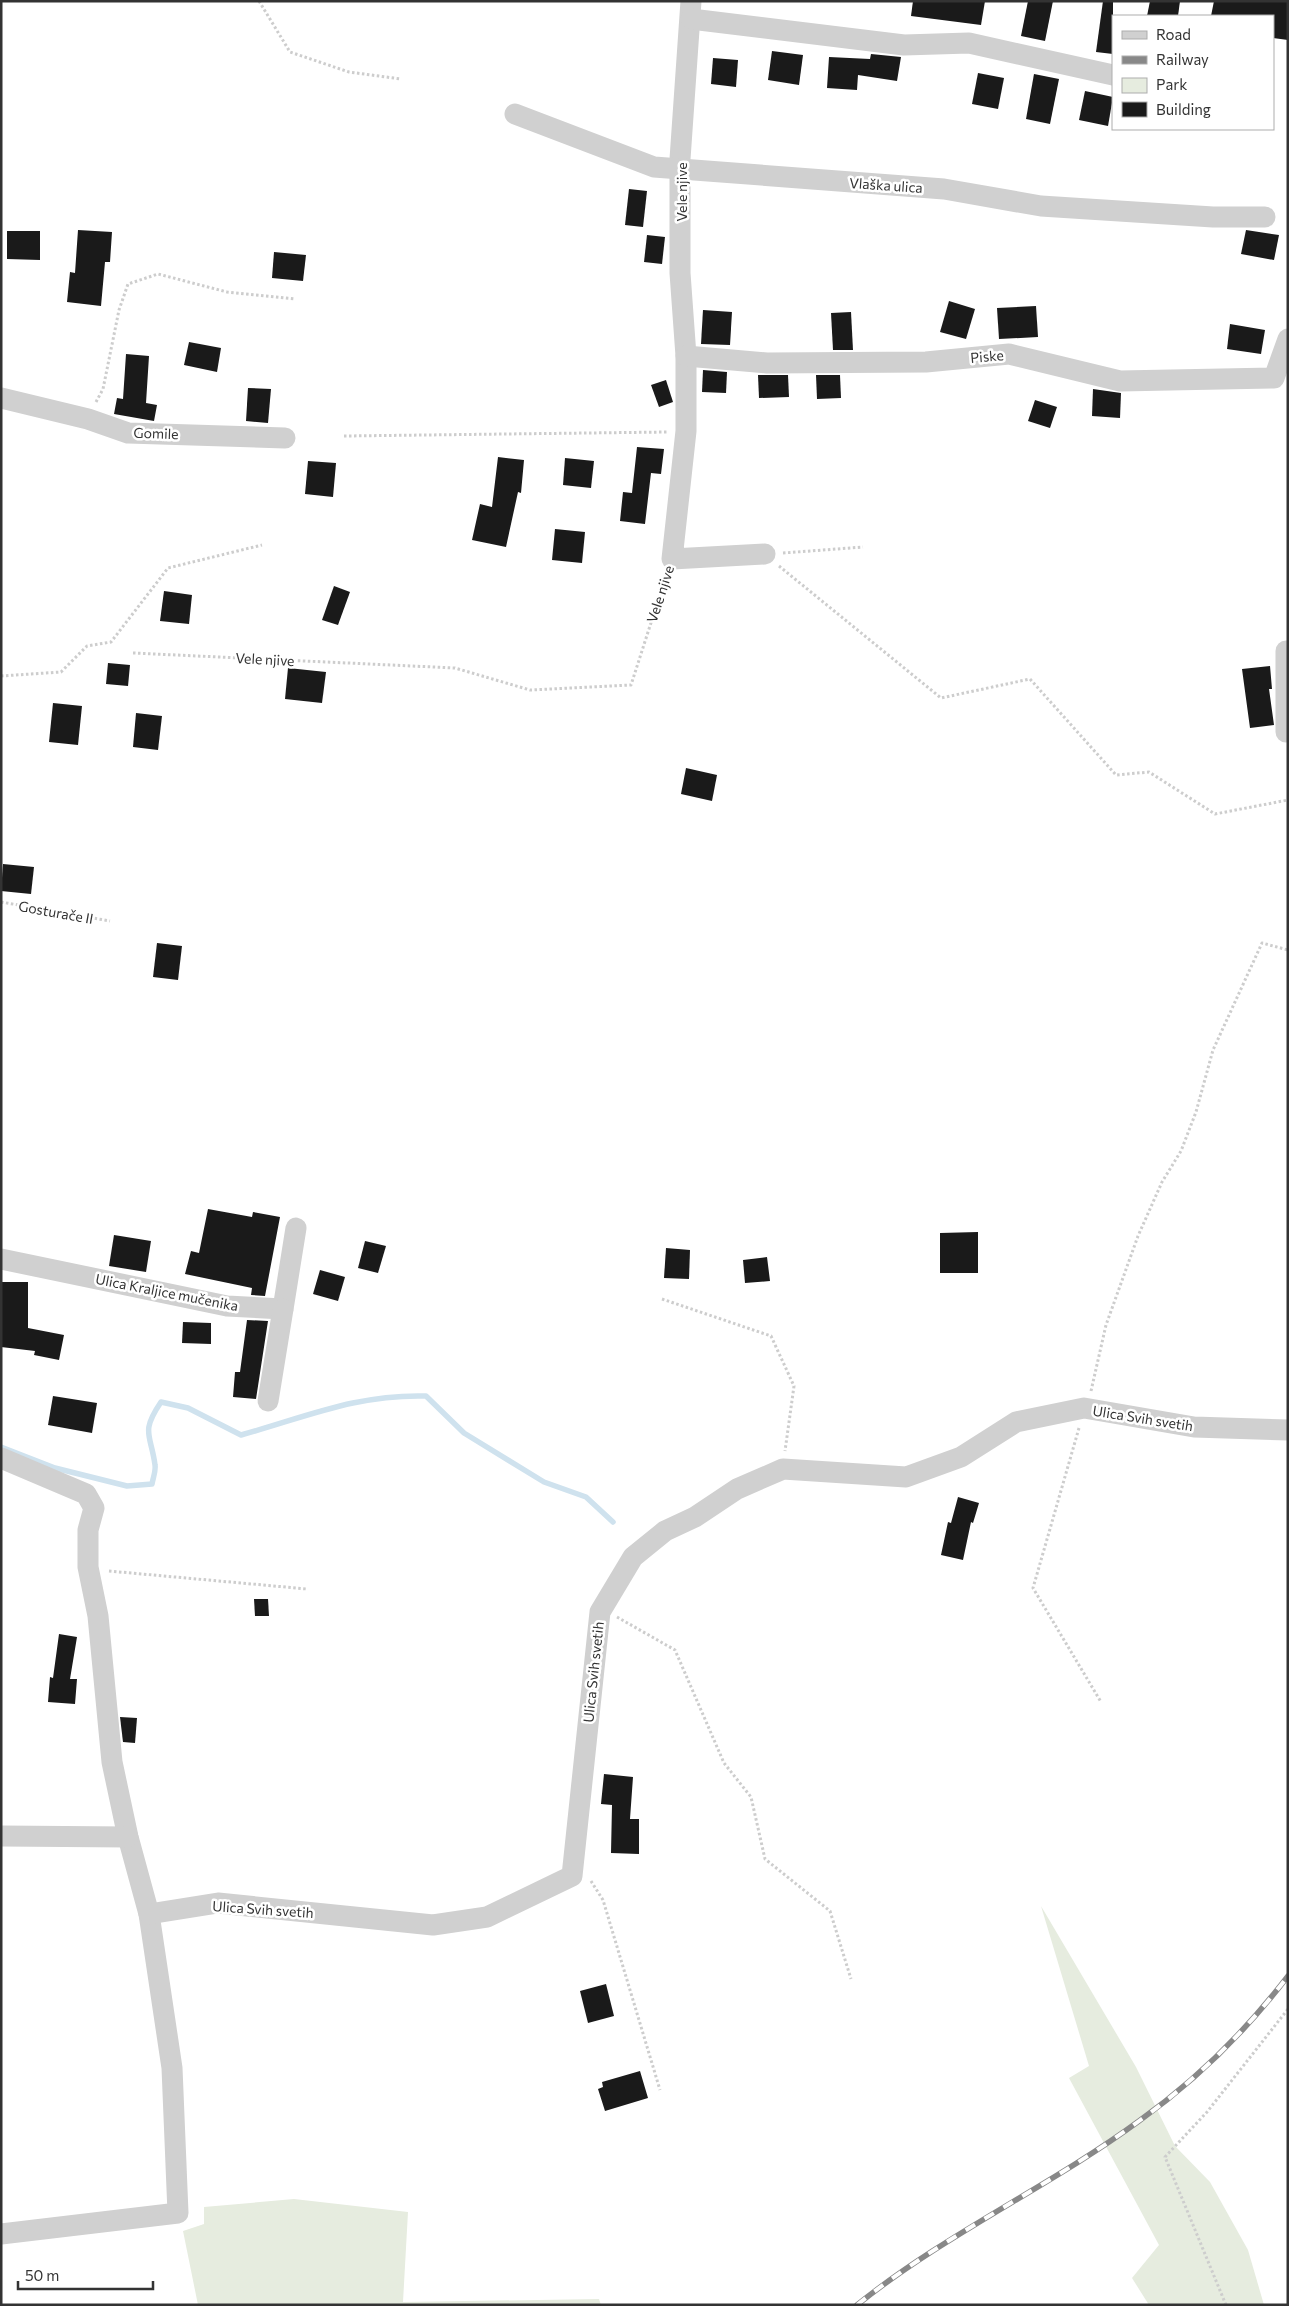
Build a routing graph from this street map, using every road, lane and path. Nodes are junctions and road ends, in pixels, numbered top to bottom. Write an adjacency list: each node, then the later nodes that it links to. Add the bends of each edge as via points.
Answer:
1 (258, 1): 4 (path, via 290,52 349,72)
2 (691, 10): 3 (street, via 904,45 969,43); 6 (street, Vele njive)
3 (1112, 76)
4 (401, 79)
5 (515, 114): 6 (street, Vlaška ulica, via 654,167)
6 (681, 169): 7 (street, Vlaška ulica, via 944,189 1041,206 1214,217); 10 (street, Vele njive, via 680,273)
7 (1265, 217)
8 (295, 299): 12 (path, via 226,292 158,274 128,284 119,310 103,389)
9 (1288, 339): 10 (street, Piske, via 1274,378 1120,381 1009,354 926,362 787,363)
10 (686, 356): 13 (street, Vele njive)
11 (1, 398): 12 (street, Gomile)
12 (88, 418): 15 (street, Gomile, via 128,433)
13 (686, 431): 14 (path); 19 (street, Vele njive)
14 (344, 436)
15 (285, 438)
16 (262, 545): 22 (path, via 168,568 111,642 87,646 61,672)
17 (864, 547): 18 (path)
18 (765, 554): 19 (street); 24 (path, via 941,698 1030,679 1116,775 1149,772 1214,814)
19 (672, 559): 21 (path, Vele njive, via 631,685 530,690 455,668)
20 (1288, 651): 23 (street)
21 (133, 653)
22 (1, 676)
23 (1286, 732)
24 (1288, 800)
25 (1, 902): 26 (path, Gosturače II)
26 (110, 921)
27 (1288, 950): 33 (path, via 1262,943 1213,1050 1196,1112 1181,1151 1162,1182 1138,1236 1106,1325 1092,1389)
28 (296, 1228): 31 (street)
29 (1, 1259): 31 (street, Ulica Kraljice mučenika, via 228,1306)
30 (662, 1299): 36 (path, via 771,1336 794,1386)
31 (282, 1309): 32 (street)
32 (268, 1401)
33 (1084, 1408): 34 (street, Ulica Svih svetih, via 1194,1427); 36 (street, Ulica Svih svetih, via 1016,1422 960,1457 906,1477); 40 (path, via 1033,1588)
34 (1288, 1430)
35 (1, 1458): 37 (street, via 86,1494 94,1508 88,1530)
36 (783, 1469): 39 (street, Ulica Svih svetih, via 737,1489 695,1517 665,1531 633,1557)
37 (88, 1567): 38 (path); 42 (street, via 98,1616 112,1762)
38 (307, 1589)
39 (600, 1612): 43 (street, Ulica Svih svetih); 45 (path, via 615,1616 675,1650 724,1763 751,1797 765,1859 830,1911)
40 (1101, 1702)
41 (1, 1836): 42 (street)
42 (128, 1836): 44 (street)
43 (572, 1876): 44 (street, Ulica Svih svetih, via 487,1917 433,1925 218,1903); 47 (path, via 590,1878 603,1900)
44 (149, 1914): 48 (street, via 172,2068 178,2214)
45 (851, 1979)
46 (1288, 2009): 49 (path, via 1207,2112 1165,2157)
47 (660, 2090)
48 (1, 2234)
49 (1226, 2305)

